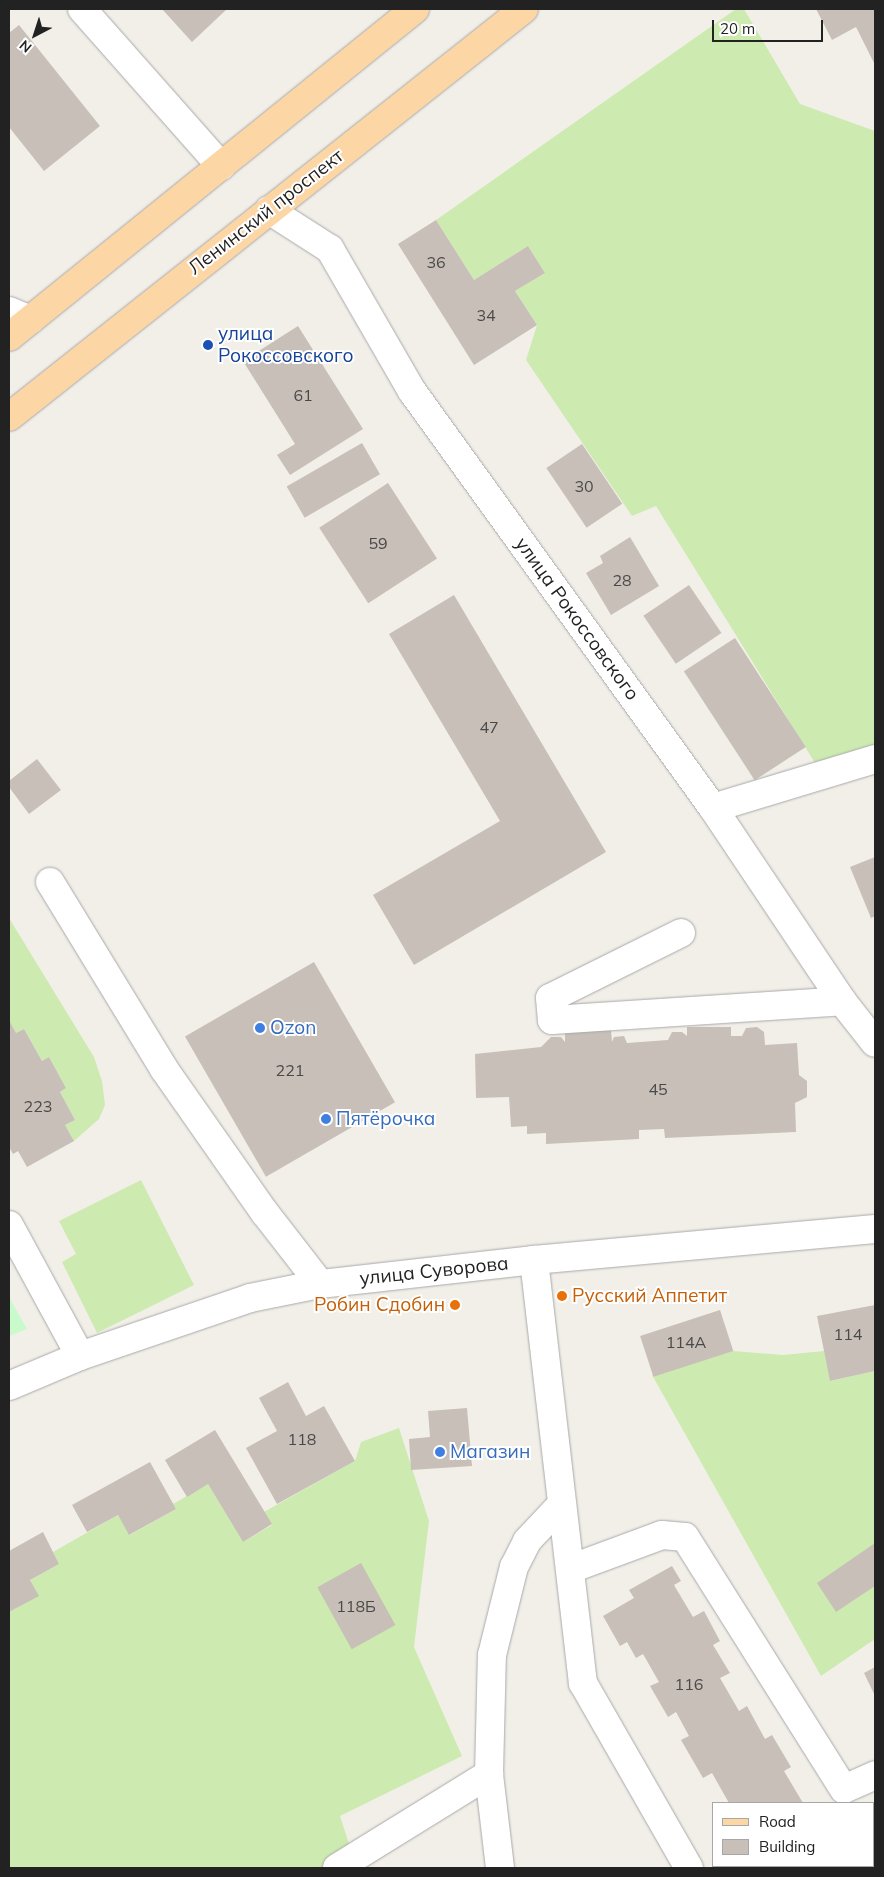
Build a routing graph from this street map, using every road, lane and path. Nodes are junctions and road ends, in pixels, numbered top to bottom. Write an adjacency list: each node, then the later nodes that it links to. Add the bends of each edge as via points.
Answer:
1 (82, 9): 6 (street)
2 (384, 9): 5 (main road)
3 (415, 9): 5 (main road)
4 (524, 9): 7 (main road, Ленинский проспект)
5 (344, 66): 6 (main road)
6 (221, 166): 8 (main road)
7 (269, 210): 10 (main road, Ленинский проспект); 12 (street, улица Рокоссовского, via 330,249 412,391)
8 (20, 316): 9 (main road)
9 (9, 337)
10 (9, 417)
11 (875, 760): 12 (street)
12 (713, 808): 15 (street, улица Рокоссовского)
13 (50, 882): 20 (street, via 164,1069 265,1213)
14 (681, 933): 15 (street, via 550,998 552,1020)
15 (842, 1001): 16 (street, улица Рокоссовского)
16 (875, 1043)
17 (9, 1225): 21 (street)
18 (875, 1229): 19 (street, улица Суворова)
19 (534, 1260): 20 (street, улица Суворова); 23 (street)
20 (320, 1284): 21 (street, улица Суворова, via 250,1298)
21 (80, 1356): 22 (street, улица Суворова)
22 (9, 1386)
23 (561, 1505): 24 (street); 25 (street, via 528,1541 514,1567 492,1655)
24 (570, 1569): 26 (street, via 662,1535 685,1538 844,1789); 29 (street, via 584,1683)
25 (489, 1774): 27 (street); 28 (street)
26 (875, 1775)
27 (337, 1868)
28 (500, 1868)
29 (689, 1868)

